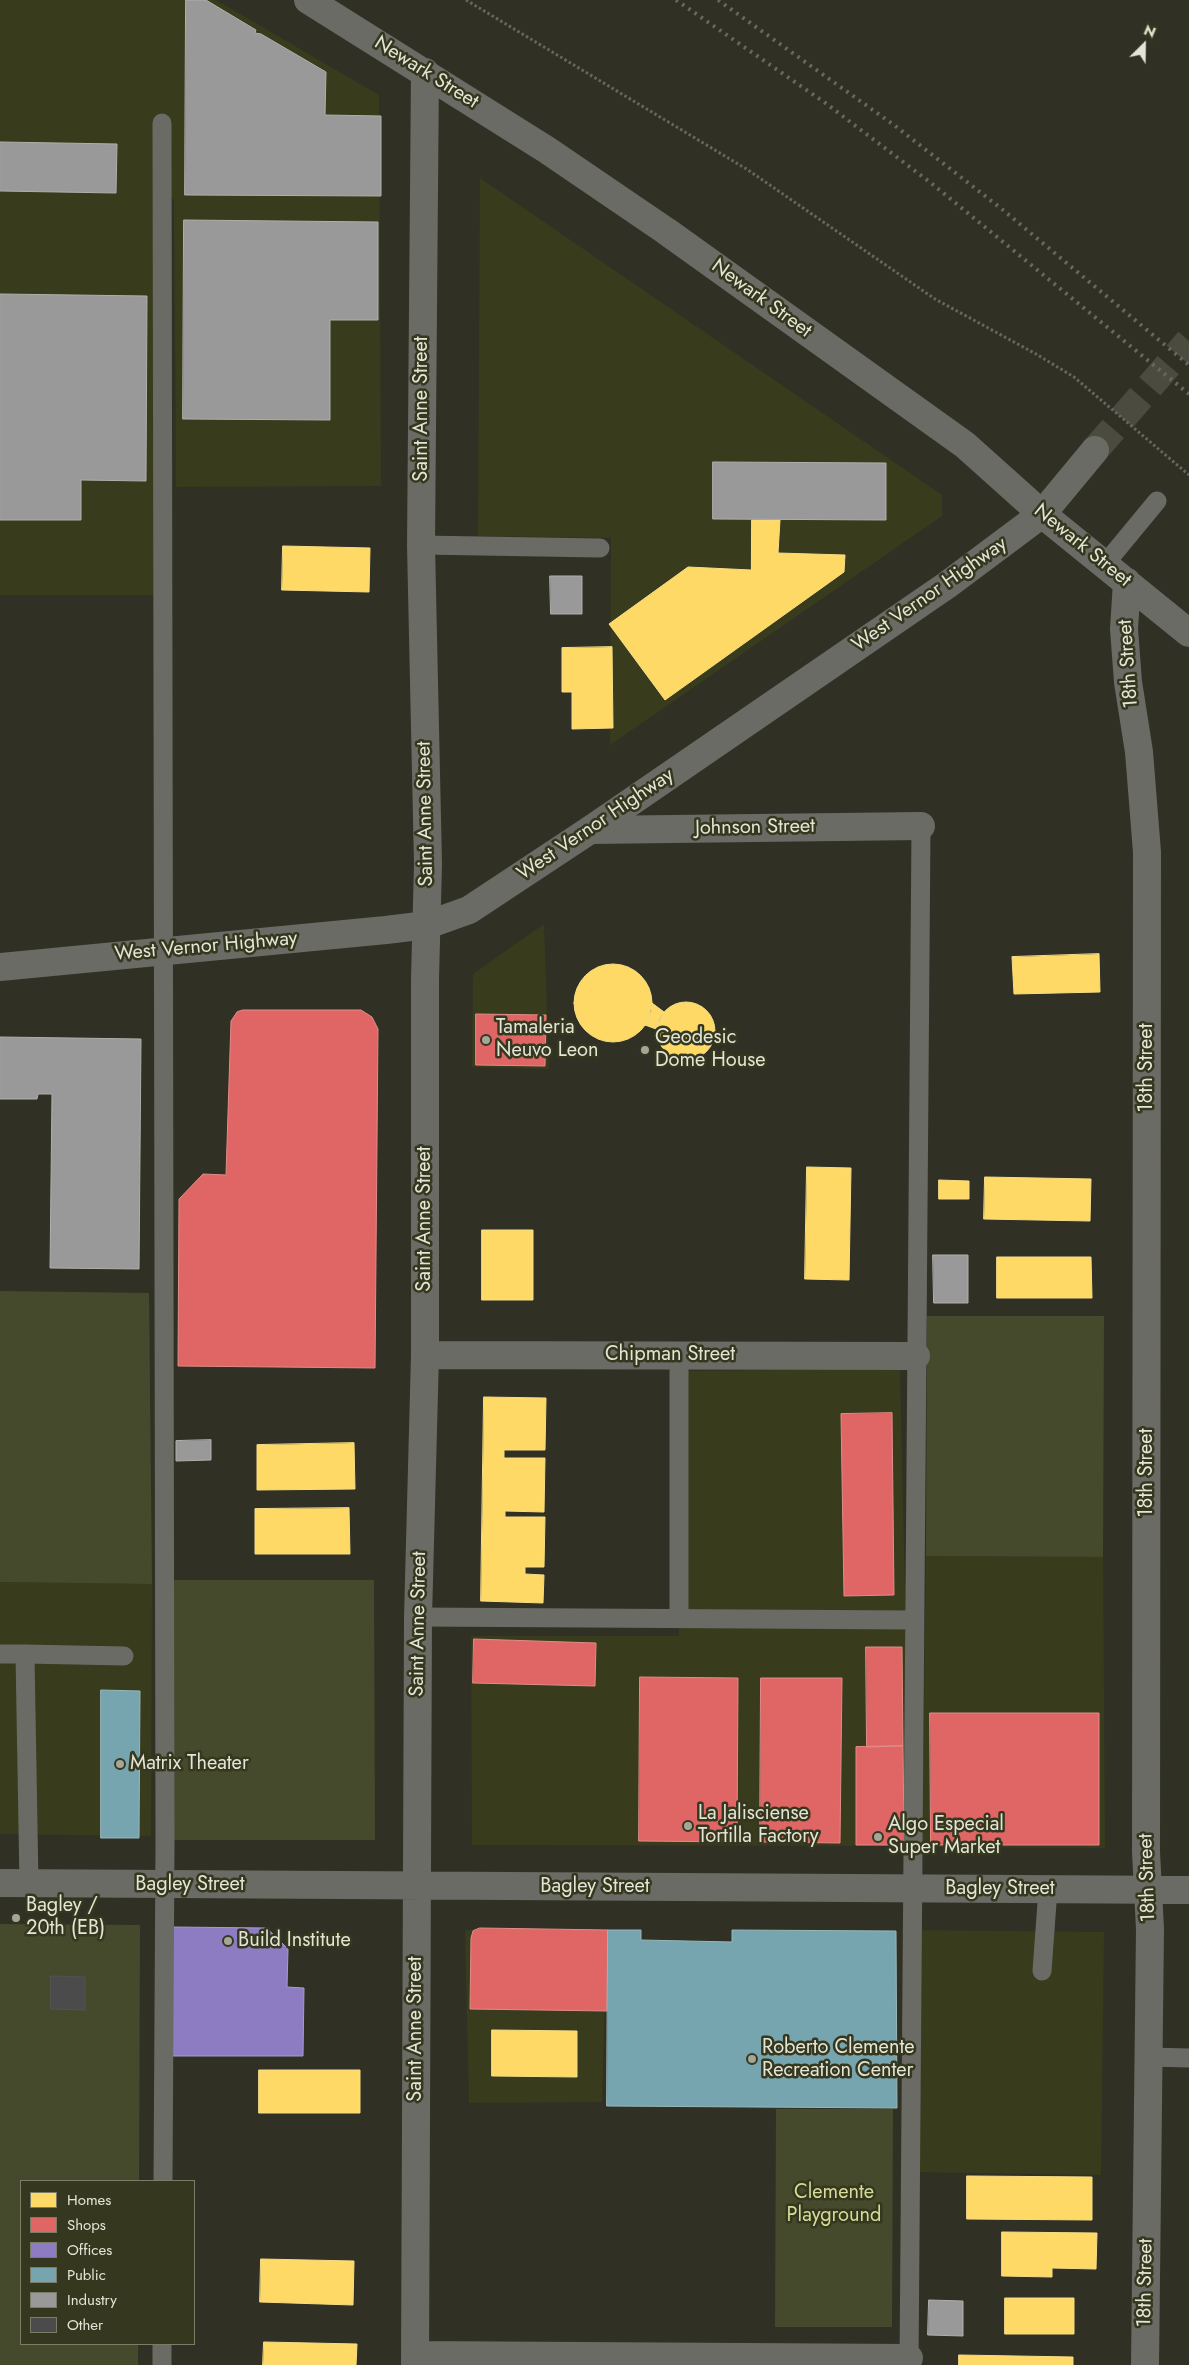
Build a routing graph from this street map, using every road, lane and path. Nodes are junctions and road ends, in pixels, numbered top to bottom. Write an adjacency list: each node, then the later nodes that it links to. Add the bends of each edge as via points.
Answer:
1 (308, 0): 3 (street, Newark Street)
2 (466, 0): 6 (path, via 748,170 935,299 1074,377)
3 (425, 72): 8 (street, Newark Street, via 547,150 714,265 965,445); 9 (street, Saint Anne Street)
4 (162, 123): 17 (lane)
5 (1095, 450): 8 (street, West Vernor Highway)
6 (1189, 475)
7 (1157, 501): 11 (lane)
8 (1042, 514): 11 (street, Newark Street); 15 (street, West Vernor Highway, via 947,585)
9 (421, 545): 10 (lane); 16 (street, Saint Anne Street)
10 (600, 548)
11 (1105, 564): 12 (street, Newark Street)
12 (1127, 582): 13 (street, Newark Street); 35 (street, 18th Street, via 1124,629 1127,673 1147,852)
13 (1189, 633)
14 (921, 826): 15 (street, Johnson Street); 21 (lane)
15 (590, 830): 16 (street, West Vernor Highway, via 469,910)
16 (427, 924): 17 (street, West Vernor Highway); 19 (street, Saint Anne Street)
17 (163, 951): 18 (street, West Vernor Highway); 30 (lane)
18 (0, 967)
19 (425, 1355): 20 (street, Chipman Street); 22 (street, Saint Anne Street)
20 (680, 1355): 21 (street, Chipman Street); 23 (lane)
21 (916, 1356): 24 (lane)
22 (418, 1617): 23 (lane); 31 (street, Saint Anne Street)
23 (679, 1618): 24 (lane)
24 (914, 1620): 32 (lane)
25 (0, 1654): 26 (lane)
26 (25, 1654): 27 (lane); 29 (lane)
27 (124, 1656)
28 (0, 1884): 29 (street, Bagley Street)
29 (29, 1884): 30 (street, Bagley Street)
30 (164, 1884): 31 (street, Bagley Street); 39 (lane)
31 (417, 1886): 32 (street, Bagley Street); 41 (street, Saint Anne Street)
32 (912, 1889): 33 (street, Bagley Street); 42 (lane)
33 (1048, 1889): 35 (street, Bagley Street); 36 (lane)
34 (1189, 1890): 35 (street, Bagley Street)
35 (1148, 1892): 37 (street, 18th Street)
36 (1042, 1972)
37 (1148, 2057): 38 (lane); 44 (street, 18th Street)
38 (1189, 2058)
39 (163, 2180)
40 (162, 2345): 43 (lane)
41 (415, 2360): 42 (street)
42 (909, 2362)
43 (162, 2365)
44 (1146, 2365)

